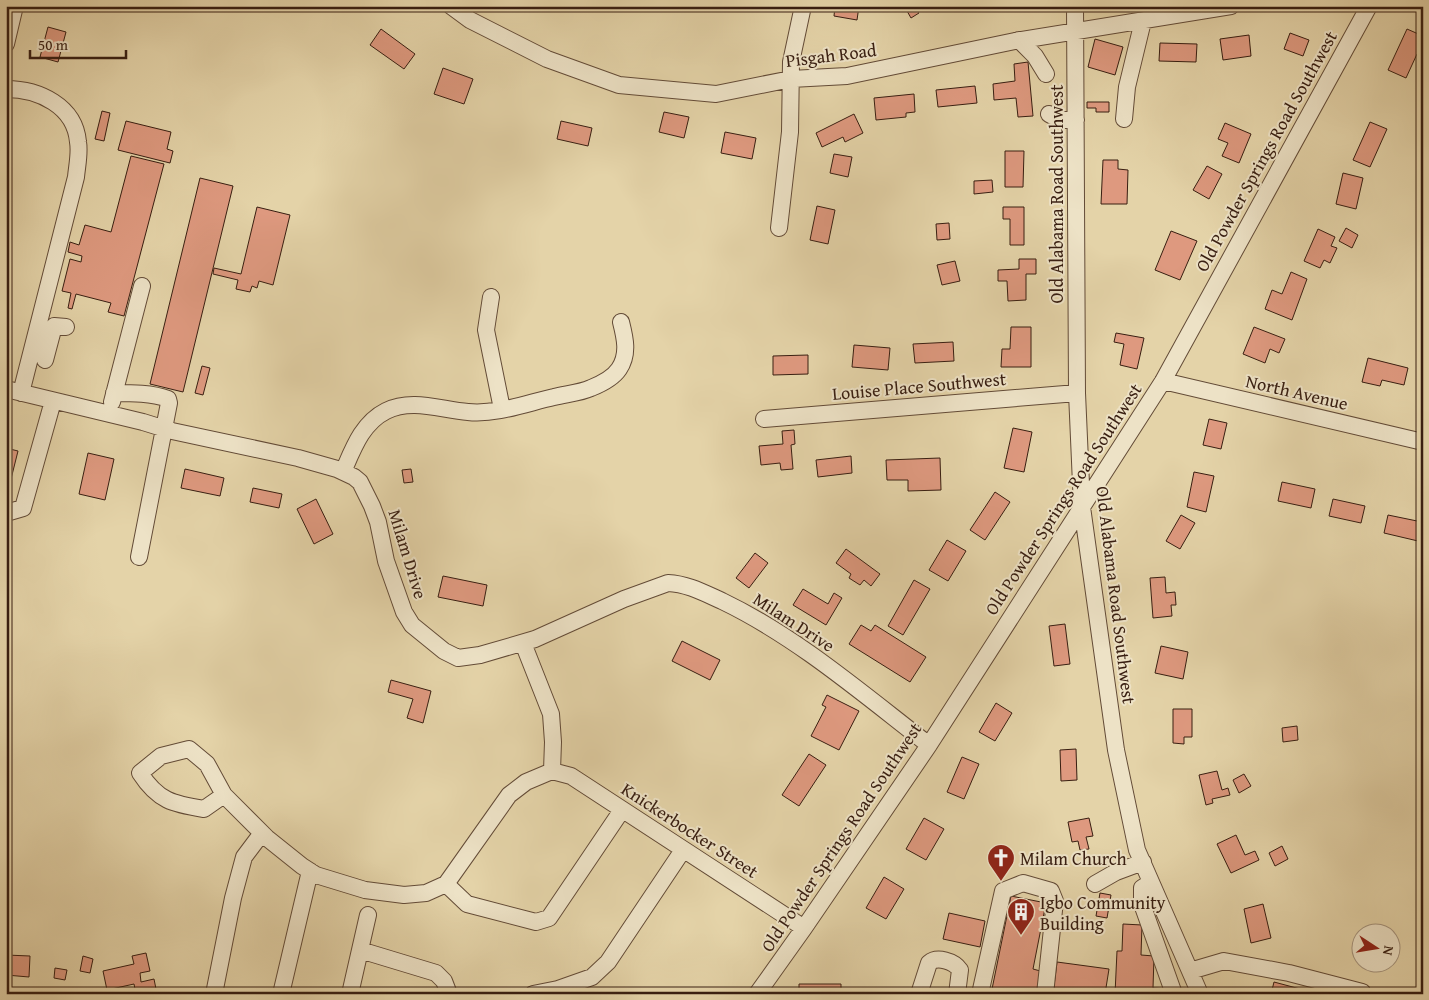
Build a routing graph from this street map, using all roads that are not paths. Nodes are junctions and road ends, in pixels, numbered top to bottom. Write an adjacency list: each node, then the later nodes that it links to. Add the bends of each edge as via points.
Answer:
1 (15, 6): 10 (street)
2 (451, 6): 12 (street, Pisgah Road, via 470,20 547,59 619,85 716,94)
3 (803, 6): 12 (street, via 791,62)
4 (1075, 6): 8 (street, Old Alabama Road Southwest)
5 (1231, 6): 7 (street, Pisgah Road)
6 (1369, 6): 23 (street, Old Powder Springs Road Southwest)
7 (1143, 21): 8 (street, Pisgah Road); 15 (street, via 1127,87)
8 (1076, 32): 9 (street, Pisgah Road); 16 (street, Old Alabama Road Southwest, via 1083,86)
9 (1019, 40): 11 (street, via 1035,56); 12 (street, Pisgah Road, via 847,76)
10 (6, 44)
11 (1046, 74)
12 (791, 79): 17 (street, via 790,132)
13 (6, 88): 24 (street, via 32,93 61,105 71,119 79,143 76,177 42,315)
14 (1049, 114): 16 (street, via 1060,120)
15 (1124, 119)
16 (1076, 120): 26 (street, Old Alabama Road Southwest)
17 (779, 228)
18 (142, 286): 25 (street)
19 (491, 297): 28 (street, via 486,330)
20 (621, 322): 28 (street, via 626,342 624,360 608,380 590,389)
21 (66, 326): 22 (street, via 54,326)
22 (45, 360)
23 (1163, 381): 32 (street, North Avenue); 34 (street, Old Powder Springs Road Southwest)
24 (14, 391): 27 (street, Milam Drive)
25 (114, 393): 29 (street); 31 (street, via 168,399)
26 (1077, 393): 30 (street, Louise Place Southwest); 34 (street, Old Alabama Road Southwest)
27 (53, 401): 29 (street, Milam Drive); 35 (street, via 23,508)
28 (502, 409): 33 (street, via 469,412 419,405 385,412 370,423 357,440)
29 (109, 414): 31 (street, Milam Drive)
30 (764, 419)
31 (164, 428): 33 (street, Milam Drive, via 298,458); 36 (street)
32 (1423, 442)
33 (342, 472): 37 (street, Milam Drive, via 360,482 372,506 386,561 404,612 412,625 458,658 480,656)
34 (1082, 506): 38 (street, Old Powder Springs Road Southwest); 44 (street, Old Alabama Road Southwest, via 1116,750)
35 (6, 513)
36 (138, 557)
37 (523, 643): 38 (street, Milam Drive, via 668,583 684,585 747,614 788,640); 39 (street, via 551,714)
38 (929, 745): 50 (street, Old Powder Springs Road Southwest)
39 (552, 771): 41 (street, Knickerbocker Street, via 571,776); 47 (street, via 526,782 509,795)
40 (224, 795): 40 (street, via 204,809 182,805 158,796 140,773 161,756 189,749 206,764); 42 (street)
41 (622, 810): 43 (street, Knickerbocker Street); 47 (street, via 549,918 536,922 466,904)
42 (262, 833): 45 (street); 53 (street, via 244,857)
43 (683, 850): 50 (street, Knickerbocker Street); 57 (street, via 608,962 592,977)
44 (1143, 862): 46 (street, Old Alabama Road Southwest); 48 (street)
45 (310, 871): 47 (street, via 365,890 404,895 426,892); 54 (street)
46 (1151, 882): 52 (street, Old Alabama Road Southwest); 63 (street, via 1142,888 1142,904)
47 (446, 884)
48 (1095, 884)
49 (368, 914): 51 (street)
50 (804, 928): 58 (street, Old Powder Springs Road Southwest)
51 (360, 950): 55 (street); 56 (street, via 436,973 444,981)
52 (1190, 971): 64 (street, Old Alabama Road Southwest); 65 (street, via 1224,961)
53 (214, 994)
54 (281, 994)
55 (350, 994)
56 (449, 994)
57 (533, 994)
58 (757, 994)
59 (919, 994): 60 (street, via 928,963 932,960 954,963 960,970)
60 (957, 994)
61 (980, 994): 62 (street, via 1003,891 1022,883 1051,891 1055,901)
62 (1045, 994)
63 (1174, 994)
64 (1200, 994)
65 (1362, 994)

